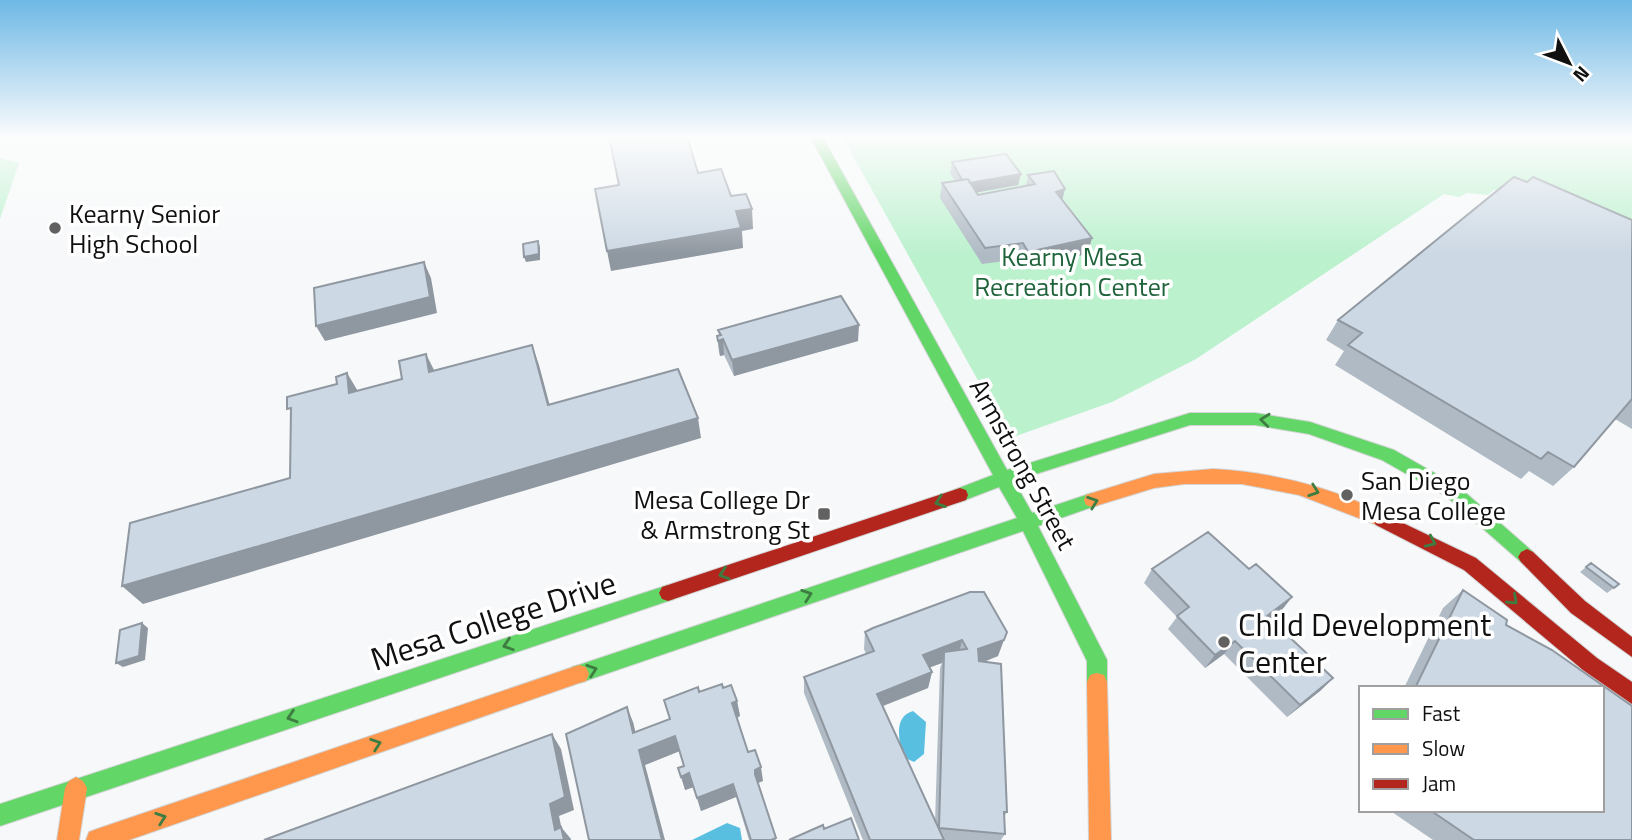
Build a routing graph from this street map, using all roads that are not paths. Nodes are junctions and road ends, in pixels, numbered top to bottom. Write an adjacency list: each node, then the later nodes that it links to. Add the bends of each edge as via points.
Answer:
1 (837, 175): 2 (street, Armstrong Street)
2 (1003, 478): 3 (street, Armstrong Street); 4 (street, Mesa College Drive, one-way to 2, via 1578,607 1467,502 1421,472 1355,441 1310,428 1207,417 1149,430); 6 (street, Mesa College Drive, one-way to 6)
3 (1028, 523): 5 (street, one-way to 5, via 1152,481 1184,475 1259,476 1293,484 1354,506 1452,552 1586,663); 9 (street, one-way to 3); 10 (street, Armstrong Street, via 1097,660)
4 (1632, 648)
5 (1632, 694)
6 (76, 788): 7 (street, Mesa College Drive); 8 (street)
7 (0, 815)
8 (68, 840)
9 (97, 840)
10 (1100, 840)

